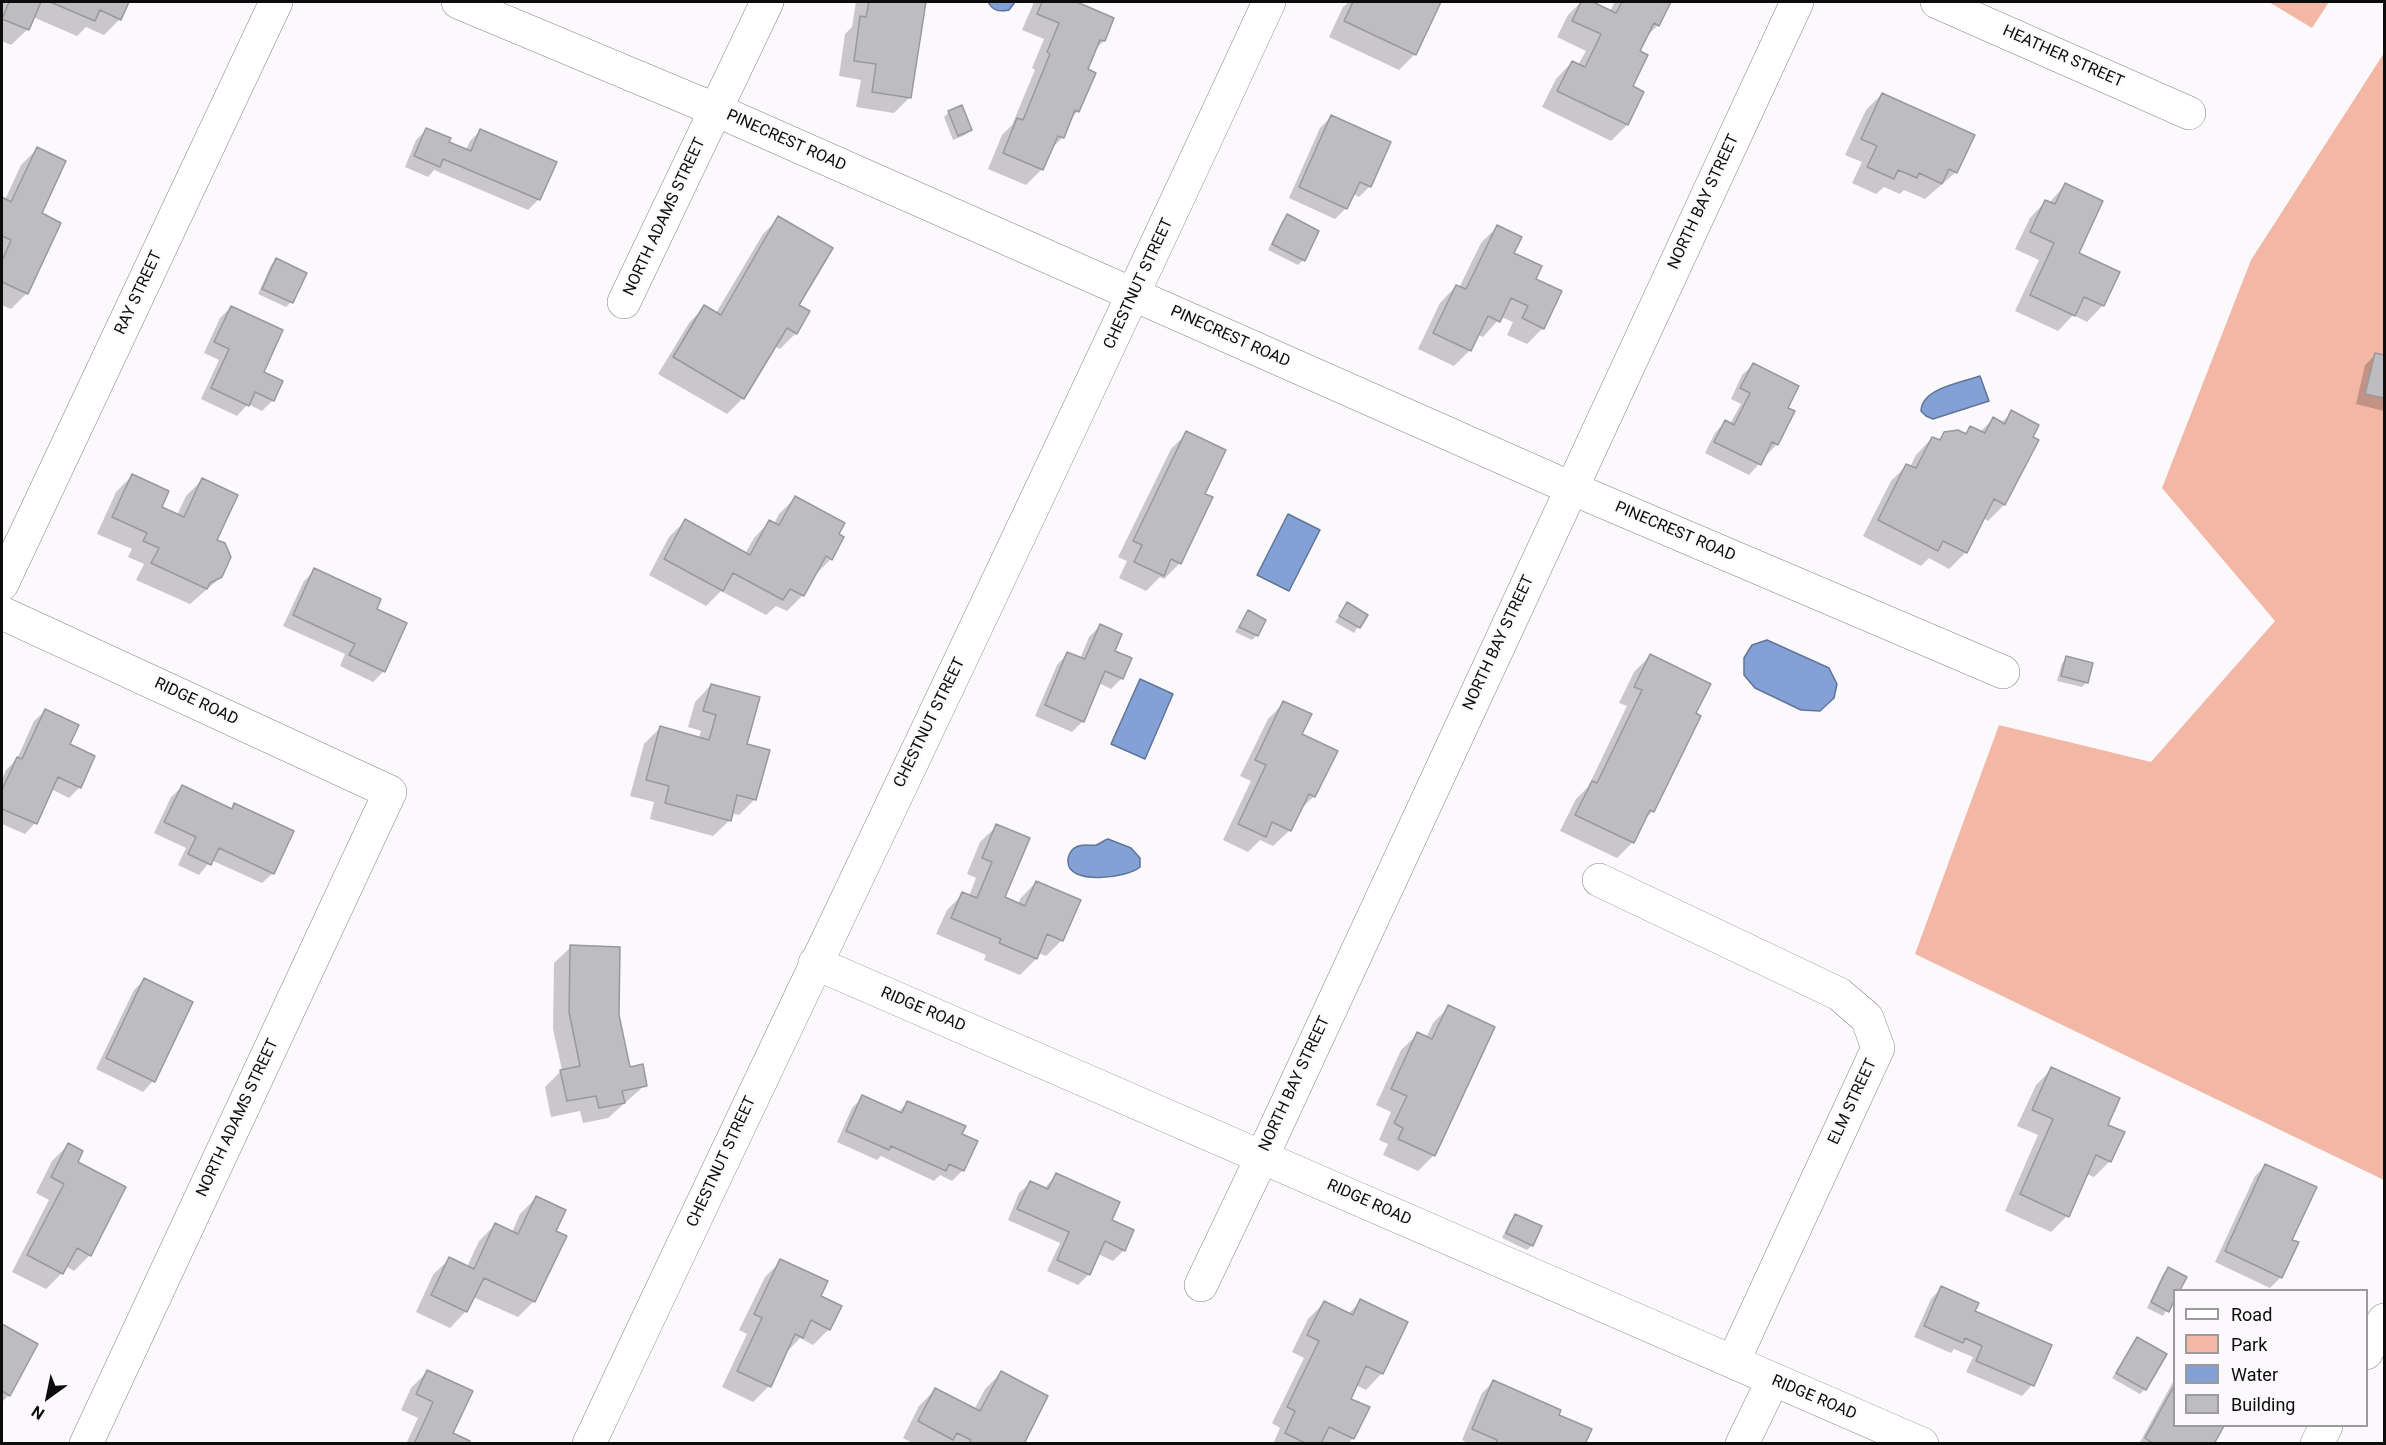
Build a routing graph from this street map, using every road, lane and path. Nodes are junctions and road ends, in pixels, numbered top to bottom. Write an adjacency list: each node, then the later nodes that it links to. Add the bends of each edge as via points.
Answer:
1 (276, 2): 12 (street, RAY STREET)
2 (458, 2): 7 (street, PINECREST ROAD)
3 (767, 2): 7 (street, NORTH ADAMS STREET)
4 (1269, 2): 9 (street, CHESTNUT STREET)
5 (1797, 2): 11 (street, NORTH BAY STREET)
6 (1937, 2): 8 (street, HEATHER STREET)
7 (716, 110): 9 (street, PINECREST ROAD); 10 (street, NORTH ADAMS STREET)
8 (2189, 112)
9 (1135, 294): 11 (street, PINECREST ROAD); 17 (street, CHESTNUT STREET)
10 (624, 302)
11 (1571, 488): 14 (street, PINECREST ROAD); 18 (street, NORTH BAY STREET)
12 (2, 584)
13 (2, 613): 15 (street, RIDGE ROAD)
14 (2003, 672)
15 (390, 792): 25 (street, NORTH ADAMS STREET)
16 (1599, 880): 22 (street, ELM STREET, via 1839,994 1867,1018 1878,1048)
17 (815, 963): 18 (street, RIDGE ROAD); 26 (street, CHESTNUT STREET)
18 (1262, 1157): 19 (street, NORTH BAY STREET); 22 (street, RIDGE ROAD)
19 (1201, 1285)
20 (2385, 1320): 21 (street)
21 (2368, 1351)
22 (1733, 1362): 23 (street, RIDGE ROAD)
23 (1773, 1380): 27 (street); 28 (street, RIDGE ROAD)
24 (2325, 1427): 29 (street)
25 (86, 1443)
26 (589, 1443)
27 (1742, 1443)
28 (1922, 1443)
29 (2317, 1443)

